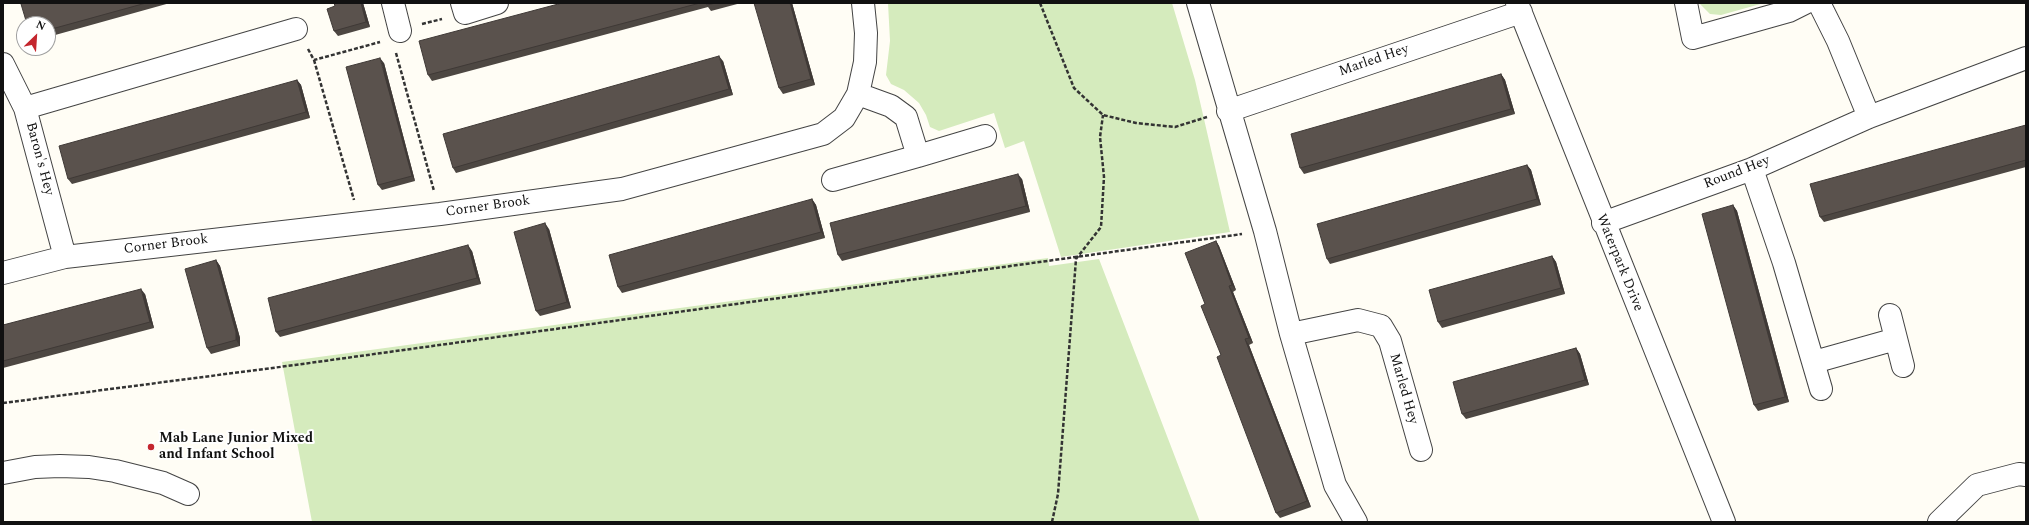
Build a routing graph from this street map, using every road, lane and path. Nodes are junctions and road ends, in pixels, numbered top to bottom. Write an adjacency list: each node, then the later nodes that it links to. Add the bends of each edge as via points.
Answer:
1 (393, 3): 12 (street)
2 (497, 3): 9 (street)
3 (863, 3): 16 (street, Corner Brook, via 866,62)
4 (1040, 3): 19 (path, via 1074,88)
5 (1198, 3): 18 (street)
6 (1686, 3): 7 (street, via 1693,38 1789,11)
7 (1805, 3)
8 (1818, 3): 20 (street, via 1838,41)
9 (464, 8): 12 (path)
10 (1519, 8): 18 (street, Marled Hey); 27 (street, Waterpark Drive)
11 (296, 29): 14 (path); 17 (street)
12 (396, 35): 14 (path); 25 (path)
13 (2026, 58): 20 (street, Round Hey)
14 (314, 60): 26 (path)
15 (3, 64): 17 (street, Baron's Hey)
16 (858, 94): 22 (street, via 891,106 906,117); 25 (street, Corner Brook, via 844,118 823,134 622,189)
17 (26, 108): 29 (street, Baron's Hey)
18 (1228, 110): 19 (path, via 1175,127 1136,124); 28 (street)
19 (1103, 115): 30 (path, via 1100,137 1104,176 1101,227)
20 (1869, 117): 23 (street, Round Hey)
21 (985, 136): 22 (street)
22 (918, 156): 24 (street)
23 (1752, 168): 27 (street, Round Hey); 35 (street)
24 (833, 180)
25 (440, 214): 26 (street, Corner Brook)
26 (360, 222): 29 (street, Corner Brook)
27 (1603, 223): 45 (street, Waterpark Drive)
28 (1265, 231): 30 (path); 33 (street)
29 (65, 257): 31 (street, Corner Brook)
30 (1076, 259): 38 (path); 43 (path, via 1058,494)
31 (3, 273)
32 (1890, 315): 34 (street)
33 (1291, 334): 39 (street, Marled Hey, via 1358,320 1381,326 1390,341); 44 (street, via 1334,485)
34 (1896, 339): 35 (street); 36 (street)
35 (1814, 362): 37 (street)
36 (1903, 366)
37 (1821, 388)
38 (3, 403)
39 (1420, 450)
40 (3, 473): 42 (street, via 54,466 89,467 157,481)
41 (2026, 475): 46 (street, via 2019,474 1977,485)
42 (188, 494)
43 (1052, 522)
44 (1356, 522)
45 (1724, 522)
46 (1939, 522)

